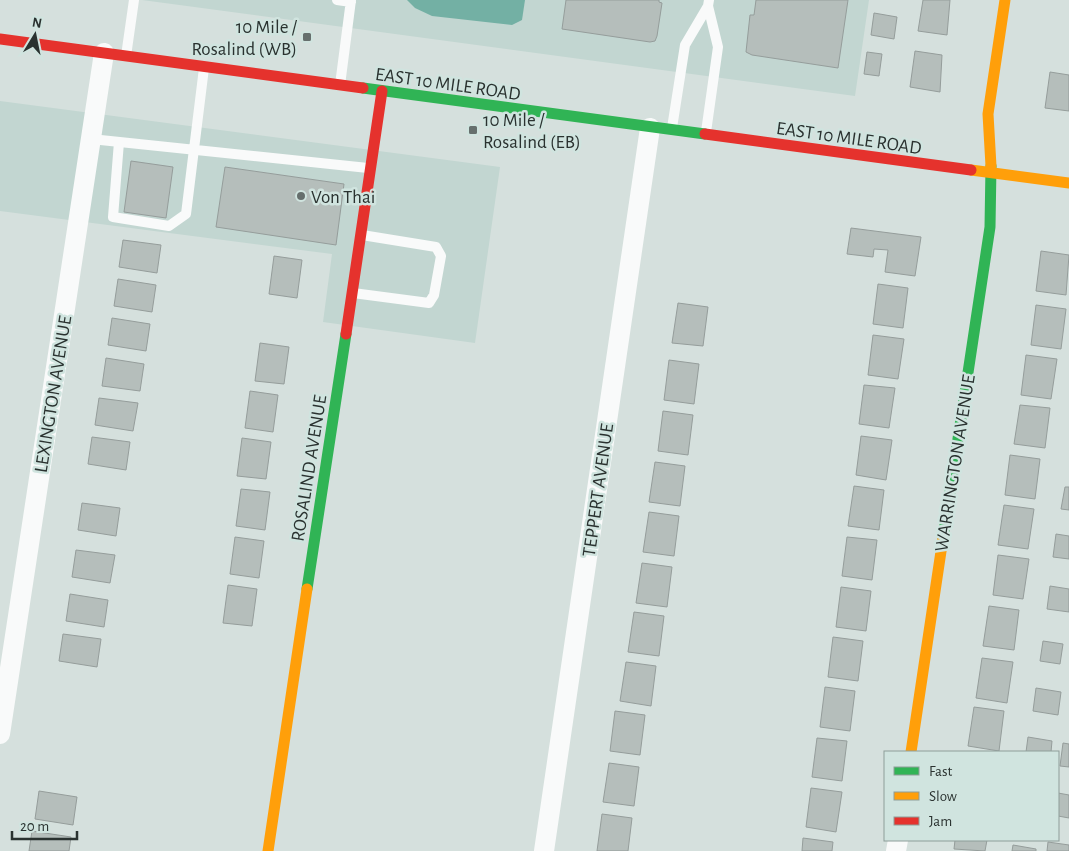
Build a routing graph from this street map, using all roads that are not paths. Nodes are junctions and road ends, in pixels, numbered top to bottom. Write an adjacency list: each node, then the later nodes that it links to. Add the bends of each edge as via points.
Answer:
1 (134, 0): 8 (lane)
2 (336, 0): 4 (lane)
3 (1004, 0): 19 (street, WARRINGTON AVENUE, via 988,114)
4 (351, 1): 10 (lane)
5 (708, 3): 13 (lane, via 685,45); 14 (lane, via 718,47)
6 (0, 39): 7 (street, EAST 10 MILE ROAD)
7 (104, 53): 8 (street, EAST 10 MILE ROAD); 15 (street, LEXINGTON AVENUE)
8 (126, 56): 9 (street, EAST 10 MILE ROAD)
9 (204, 67): 10 (street, EAST 10 MILE ROAD); 17 (lane)
10 (340, 86): 11 (street, EAST 10 MILE ROAD)
11 (382, 91): 12 (street, EAST 10 MILE ROAD); 18 (street, ROSALIND AVENUE)
12 (650, 128): 13 (street, EAST 10 MILE ROAD); 26 (street, TEPPERT AVENUE)
13 (672, 131): 14 (street, EAST 10 MILE ROAD)
14 (706, 135): 19 (street, EAST 10 MILE ROAD)
15 (91, 139): 16 (lane); 23 (street, LEXINGTON AVENUE)
16 (119, 142): 17 (lane); 17 (lane, via 113,217 170,226 186,214)
17 (195, 150): 18 (lane)
18 (371, 168): 21 (street, ROSALIND AVENUE)
19 (992, 173): 20 (street, EAST 10 MILE ROAD); 24 (street, WARRINGTON AVENUE, via 990,227)
20 (1069, 183)
21 (361, 235): 22 (street, ROSALIND AVENUE); 22 (lane, via 436,247 441,256 434,295 429,303)
22 (352, 293): 25 (street, ROSALIND AVENUE)
23 (0, 734)
24 (911, 751)
25 (268, 851)
26 (544, 851)

